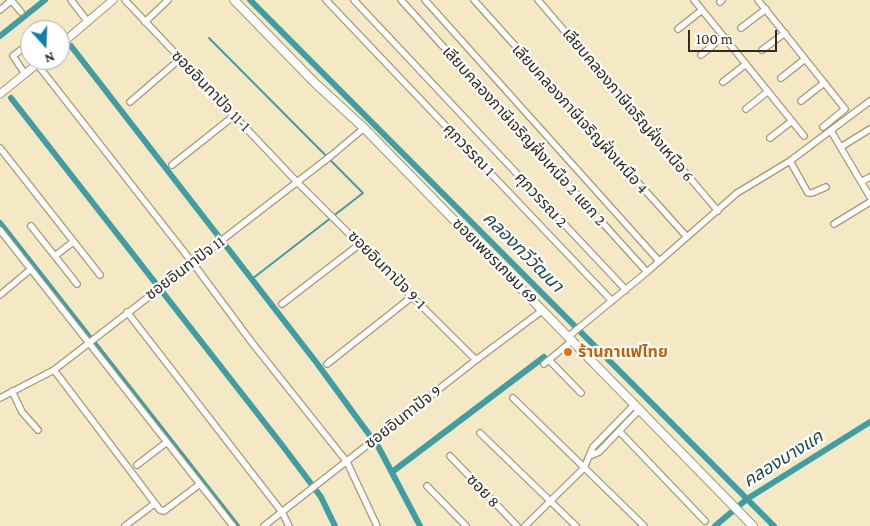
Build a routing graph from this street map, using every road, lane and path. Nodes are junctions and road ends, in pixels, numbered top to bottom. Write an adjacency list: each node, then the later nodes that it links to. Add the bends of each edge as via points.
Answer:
1 (12, 0): 16 (street); 18 (street)
2 (71, 0): 19 (street)
3 (113, 0): 19 (street)
4 (124, 0): 20 (street, ซอยอินทาปัจ 11-1)
5 (168, 0): 20 (street)
6 (234, 0): 49 (main road, ซอยเพชรเกษม 69)
7 (326, 0): 81 (street, ศุภวรรณ 1)
8 (354, 0): 78 (street, ศุภวรรณ 2)
9 (401, 0): 75 (street, เลียบคลองภาษีเจริญฝั่งเหนือ 2 แยก 2)
10 (425, 0): 72 (street)
11 (474, 0): 68 (street, เลียบคลองภาษีเจริญฝั่งเหนือ 4)
12 (538, 0): 64 (street, เลียบคลองภาษีเจริญฝั่งเหนือ 6)
13 (694, 0): 17 (street)
14 (758, 0): 15 (street)
15 (766, 9): 21 (street); 23 (street)
16 (0, 10)
17 (702, 10): 22 (street); 25 (street)
18 (21, 12)
19 (88, 22): 24 (street)
20 (145, 22): 29 (street, ซอยอินทาปัจ 11-1)
21 (741, 28)
22 (678, 29)
23 (785, 33): 26 (street); 30 (street)
24 (70, 37)
25 (723, 37): 28 (street); 31 (street)
26 (762, 50)
27 (20, 51): 32 (street, via 13,56)
28 (701, 55)
29 (180, 59): 42 (street); 46 (street, ซอยอินทาปัจ 11-1)
30 (805, 59): 37 (street); 39 (street)
31 (746, 64): 38 (street); 40 (street)
32 (20, 66)
33 (22, 70): 36 (street)
34 (30, 70): 36 (street)
35 (45, 70): 73 (street)
36 (25, 74): 41 (street)
37 (781, 78)
38 (724, 82)
39 (824, 83): 43 (street); 48 (street, via 845,109)
40 (768, 92): 45 (street); 47 (street)
41 (0, 94)
42 (130, 102)
43 (801, 102)
44 (869, 104): 51 (street)
45 (746, 109)
46 (235, 115): 57 (street); 59 (street, ซอยอินทาปัจ 11-1)
47 (792, 121): 52 (street); 53 (street)
48 (823, 127)
49 (364, 128): 59 (street, ซอยอินทาปัจ 11); 83 (main road, ซอยเพชรเกษม 69)
50 (870, 129): 54 (street)
51 (831, 131): 54 (street); 56 (street)
52 (804, 136)
53 (770, 138)
54 (841, 147): 60 (street)
55 (0, 148): 69 (street)
56 (790, 162): 61 (street, via 808,193); 64 (street, via 744,189)
57 (172, 165)
58 (870, 177): 60 (street)
59 (297, 182): 70 (street, ซอยอินทาปัจ 9-1); 73 (street, ซอยอินทาปัจ 11)
60 (861, 182): 62 (street)
61 (826, 186)
62 (870, 197)
63 (870, 202): 65 (street)
64 (718, 211): 68 (street)
65 (834, 224)
66 (31, 226): 71 (street)
67 (0, 230): 74 (street)
68 (688, 237): 72 (street)
69 (74, 242): 71 (street); 76 (street)
70 (360, 244): 80 (street, ซอยอินทาปัจ 9-1); 82 (street)
71 (55, 256): 77 (street)
72 (659, 261): 75 (street)
73 (192, 262): 84 (street, ซอยอินทาปัจ 11); 101 (street)
74 (31, 269): 79 (street); 86 (street)
75 (647, 272): 78 (street)
76 (100, 276)
77 (77, 284)
78 (626, 290): 81 (street)
79 (0, 295)
80 (413, 296): 87 (street, ซอยอินทาปัจ 9-1); 88 (street)
81 (612, 301): 85 (street)
82 (282, 304)
83 (543, 310): 85 (main road, ซอยเพชรเกษม 69); 87 (street, ซอยอินทาปัจ 9)
84 (127, 312): 86 (street, ซอยอินทาปัจ 11); 108 (street)
85 (571, 337): 91 (street, via 547,362); 94 (main road, ซอยเพชรเกษม 69)
86 (90, 341): 89 (street, ซอยอินทาปัจ 11); 98 (street)
87 (476, 360): 101 (street, ซอยอินทาปัจ 9)
88 (327, 364)
89 (54, 370): 90 (street, ซอยอินทาปัจ 11); 107 (street)
90 (12, 391): 92 (street, ซอยอินทาปัจ 11); 95 (street, via 22,412)
91 (582, 393)
92 (0, 398)
93 (513, 398): 103 (street)
94 (638, 407): 96 (street); 100 (street, via 593,446); 120 (main road, ซอยเพชรเกษม 69)
95 (38, 430)
96 (619, 431): 100 (street, via 599,452); 109 (street)
97 (480, 433): 106 (street)
98 (167, 442): 102 (street); 104 (street)
99 (450, 456): 116 (street, ซอย 8)
100 (590, 456): 103 (street)
101 (347, 462): 108 (street, ซอยอินทาปัจ 9); 114 (street)
102 (137, 465)
103 (584, 468): 106 (street); 119 (street)
104 (200, 484): 107 (street, via 164,511); 111 (street)
105 (427, 486): 115 (street)
106 (550, 501): 117 (street); 118 (street)
107 (154, 504): 110 (street)
108 (282, 512): 112 (street, ซอยอินทาปัจ 9); 113 (street)
109 (705, 521)
110 (125, 526)
111 (233, 526)
112 (264, 526)
113 (290, 526)
114 (377, 526)
115 (466, 526)
116 (516, 526)
117 (525, 526)
118 (576, 526)
119 (644, 526)
120 (753, 526)

